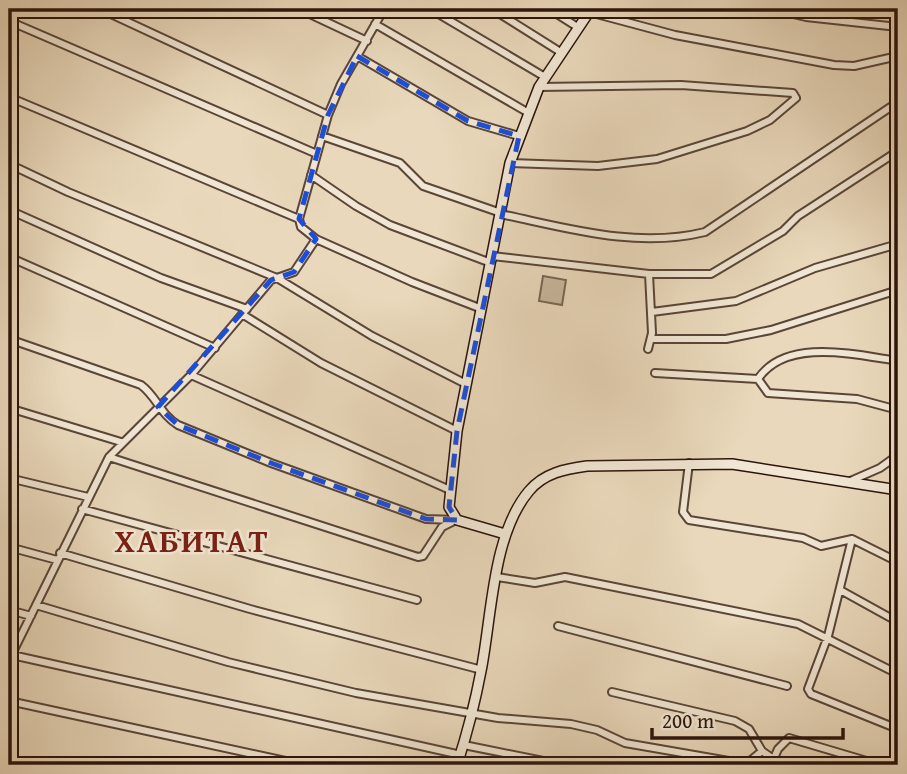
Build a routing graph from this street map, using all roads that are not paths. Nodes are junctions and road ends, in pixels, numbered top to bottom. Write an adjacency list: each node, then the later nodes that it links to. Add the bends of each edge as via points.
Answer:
1 (100, 9): 22 (street)
2 (299, 9): 13 (street)
3 (384, 9): 10 (street)
4 (430, 9): 17 (street)
5 (492, 9): 14 (street)
6 (549, 9): 12 (street)
7 (772, 9): 11 (street)
8 (590, 10): 12 (main road); 16 (street, via 675,35 834,65 854,66)
9 (9, 21): 26 (street)
10 (376, 24): 13 (street); 21 (street)
11 (898, 27)
12 (579, 28): 14 (main road)
13 (367, 41): 15 (street)
14 (562, 53): 17 (main road)
15 (358, 56): 22 (street); 24 (street, via 468,121)
16 (898, 56)
17 (545, 77): 18 (main road)
18 (539, 87): 21 (main road); 27 (street, via 681,85 793,93 796,98 770,120 747,131 657,159 598,166)
19 (9, 97): 32 (street)
20 (898, 102): 31 (street, via 705,232 670,239 615,237)
21 (527, 112): 24 (main road)
22 (328, 115): 23 (street)
23 (322, 136): 26 (street); 31 (street, via 400,163 424,186)
24 (519, 136): 27 (main road)
25 (898, 151): 37 (street, via 723,270)
26 (317, 154): 29 (street)
27 (510, 163): 31 (main road)
28 (9, 164): 38 (street)
29 (311, 175): 32 (street); 36 (street, via 390,225)
30 (9, 210): 41 (street)
31 (500, 213): 36 (main road)
32 (299, 219): 33 (street, via 301,227)
33 (316, 239): 38 (street, via 294,272); 40 (street)
34 (898, 244): 42 (street, via 815,268 736,301)
35 (9, 257): 45 (street)
36 (491, 260): 37 (street); 40 (main road)
37 (649, 274): 42 (street)
38 (277, 278): 41 (street); 51 (street, via 372,336)
39 (898, 290): 44 (street, via 771,330 726,339)
40 (482, 309): 51 (main road)
41 (244, 312): 45 (street); 55 (street, via 321,363)
42 (652, 312): 44 (street)
43 (9, 339): 52 (street, via 141,385 154,394)
44 (651, 339): 46 (street)
45 (215, 348): 49 (street)
46 (648, 349)
47 (898, 361): 50 (street, via 806,351 766,367)
48 (655, 373): 50 (street)
49 (191, 375): 52 (street); 62 (street)
50 (758, 379): 54 (street, via 768,393 858,399)
51 (466, 384): 55 (main road)
52 (158, 407): 56 (street); 66 (street, via 177,425 271,463 426,519)
53 (9, 408): 56 (street)
54 (898, 411)
55 (457, 431): 62 (main road)
56 (121, 442): 58 (street)
57 (898, 455): 61 (street)
58 (109, 457): 64 (street); 66 (street, via 418,557 442,527)
59 (689, 463): 61 (main road, via 732,464); 67 (main road, via 587,466 555,472 531,488); 68 (street, via 683,512 689,520 803,538 821,546)
60 (9, 478): 64 (street)
61 (848, 482): 63 (main road)
62 (450, 490): 66 (main road, via 449,507)
63 (898, 490)
64 (88, 497): 65 (street)
65 (82, 509): 70 (street); 74 (street)
66 (457, 520): 67 (main road)
67 (505, 534): 72 (main road)
68 (852, 540): 71 (street); 73 (street)
69 (9, 547): 70 (street)
70 (59, 557): 75 (street); 82 (street)
71 (898, 562)
72 (498, 577): 80 (street, via 536,583 565,576 797,624); 82 (main road)
73 (842, 591): 78 (street); 80 (street)
74 (416, 600)
75 (36, 606): 77 (street); 87 (street, via 356,693)
76 (9, 610): 77 (street)
77 (31, 616): 81 (street)
78 (898, 622)
79 (558, 626): 84 (street)
80 (828, 636): 83 (street); 88 (street, via 807,684 811,694)
81 (10, 657): 91 (street)
82 (482, 670): 87 (main road)
83 (898, 674)
84 (787, 686)
85 (612, 692): 90 (street, via 735,721 749,729)
86 (9, 701): 95 (street)
87 (473, 713): 89 (main road); 98 (street, via 571,724 625,743)
88 (898, 729)
89 (464, 744): 91 (main road); 97 (street)
90 (762, 751): 93 (street); 98 (street)
91 (461, 755): 96 (main road)
92 (9, 761): 94 (street)
93 (772, 762): 99 (street, via 789,738)
94 (31, 765)
95 (304, 765)
96 (457, 765)
97 (563, 765)
98 (745, 765)
99 (880, 765)

